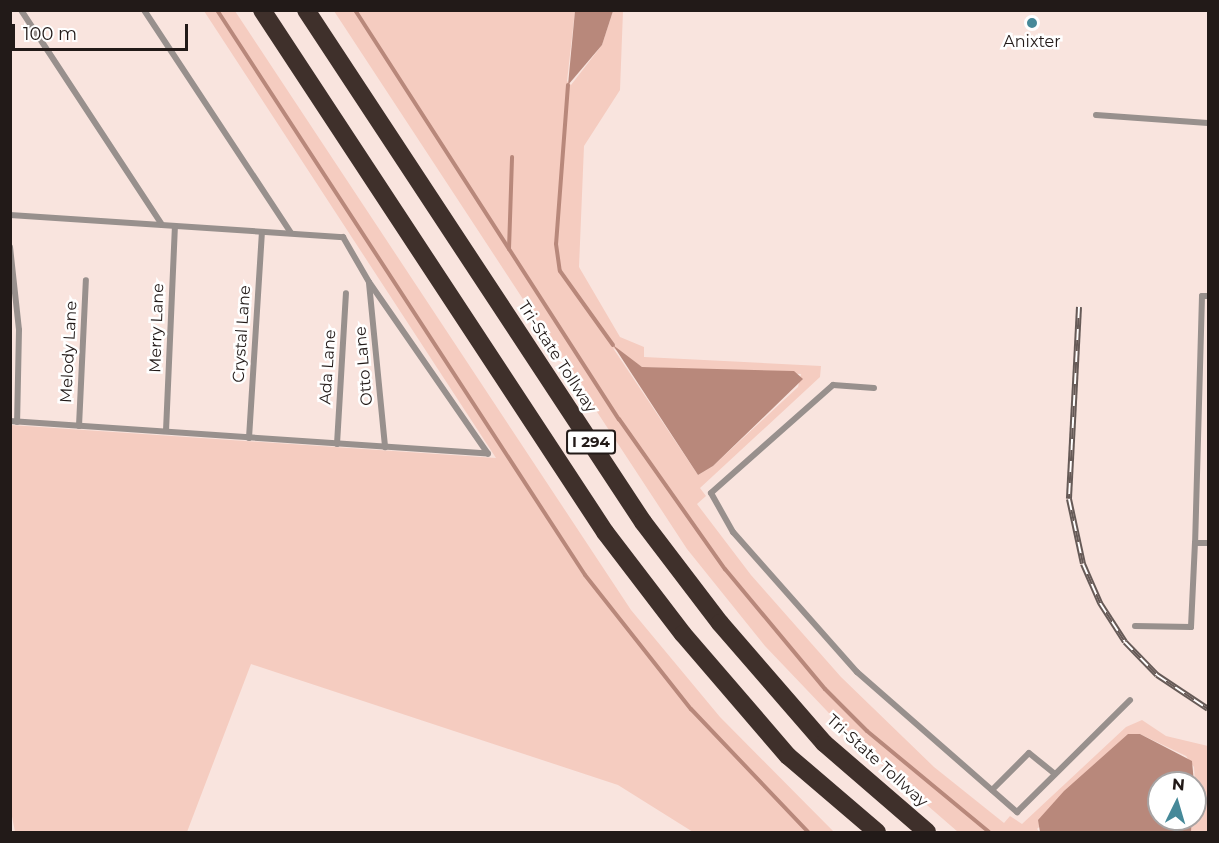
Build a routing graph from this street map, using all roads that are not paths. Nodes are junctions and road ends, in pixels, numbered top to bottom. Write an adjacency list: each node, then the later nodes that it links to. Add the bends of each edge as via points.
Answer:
1 (21, 10): 8 (lane)
2 (144, 10): 11 (lane)
3 (262, 10): 30 (highway, I 294, via 605,532 683,634 788,756)
4 (306, 10): 31 (highway, Tri-State Tollway / I 294, via 643,522 720,622 824,743)
5 (1096, 115): 6 (lane)
6 (1209, 123)
7 (10, 215): 8 (lane)
8 (162, 225): 9 (lane)
9 (175, 226): 10 (lane); 20 (lane, Merry Lane)
10 (262, 231): 11 (lane); 21 (lane, Crystal Lane)
11 (291, 233): 14 (lane, via 343,237)
12 (10, 247): 18 (lane, via 19,330)
13 (86, 280): 19 (lane, Melody Lane)
14 (369, 282): 23 (lane, Otto Lane); 23 (lane, via 488,454)
15 (346, 293): 22 (lane, Ada Lane)
16 (1209, 296): 24 (lane, via 1202,296)
17 (874, 388): 29 (lane, via 833,385 711,493 733,532 857,672)
18 (14, 421): 19 (lane)
19 (79, 426): 20 (lane)
20 (166, 431): 21 (lane)
21 (249, 438): 22 (lane)
22 (337, 444): 23 (lane)
23 (385, 447)
24 (1195, 543): 25 (lane); 26 (lane, via 1191,627)
25 (1209, 543)
26 (1135, 626)
27 (1130, 700): 28 (lane)
28 (1055, 774): 29 (lane, via 1029,753); 29 (lane, via 1017,812)
29 (992, 790)
30 (877, 832)
31 (927, 832)

